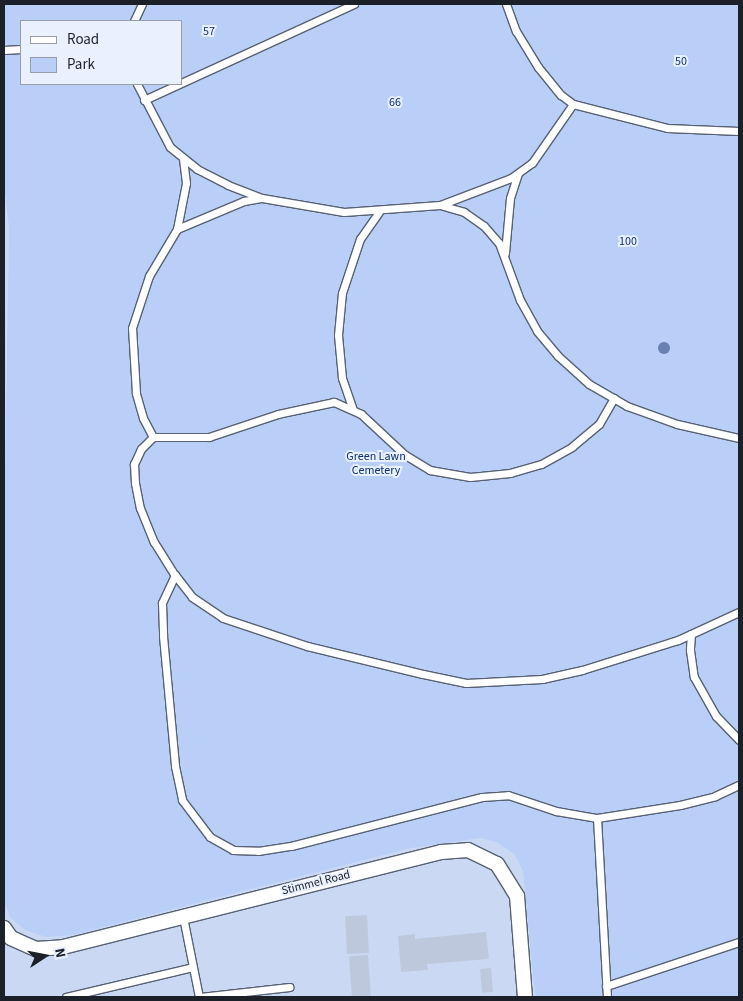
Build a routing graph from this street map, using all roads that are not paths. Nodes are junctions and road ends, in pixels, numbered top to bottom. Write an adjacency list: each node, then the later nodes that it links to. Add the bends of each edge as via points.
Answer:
1 (142, 4): 4 (lane)
2 (354, 4): 7 (lane)
3 (506, 4): 11 (lane, via 516,32 538,67 561,95)
4 (134, 20)
5 (20, 49): 6 (lane)
6 (4, 50)
7 (182, 83)
8 (137, 85): 10 (lane)
9 (177, 85): 10 (lane)
10 (144, 100): 13 (lane, via 170,147)
11 (573, 104): 12 (lane, via 668,128); 14 (lane, via 532,163)
12 (739, 131)
13 (183, 158): 15 (lane, via 220,181); 18 (lane, via 186,183)
14 (518, 172): 16 (lane); 19 (lane, via 510,198)
15 (262, 198): 17 (lane, via 344,212); 18 (lane, via 244,201)
16 (440, 205): 17 (lane); 19 (lane, via 464,212 484,226 499,242)
17 (379, 212): 21 (lane, via 360,239 342,293 338,335 342,378)
18 (177, 228): 22 (lane, via 149,276 132,328 136,393 143,418)
19 (505, 257): 20 (lane, via 520,300 537,331 558,356 589,384)
20 (614, 398): 21 (lane, via 599,424 572,447 541,464 510,473 470,477 430,470 405,455); 23 (lane, via 677,424)
21 (353, 410): 22 (lane, via 334,402 278,414 209,437)
22 (154, 437): 24 (lane, via 141,449 134,464 135,483 140,508 154,542)
23 (739, 438)
24 (174, 576): 26 (lane, via 192,597 223,618 307,646 466,683 542,679 582,670); 29 (lane, via 162,604 175,766 182,800 210,837 233,850 258,851 482,797 508,795 556,811)
25 (739, 612): 26 (lane)
26 (692, 634): 27 (lane, via 690,650 694,677 716,716)
27 (739, 740)
28 (739, 785): 29 (lane, via 716,796 680,805)
29 (597, 818): 34 (lane)
30 (182, 917): 31 (street, Stimmel Road, via 63,947 36,949 11,938); 33 (lane); 38 (street, Stimmel Road, via 441,852 468,850 497,864 516,896)
31 (4, 928)
32 (739, 942): 34 (lane)
33 (193, 967): 36 (lane); 37 (lane)
34 (606, 986): 39 (lane)
35 (289, 987): 37 (lane)
36 (66, 997)
37 (199, 997)
38 (525, 997)
39 (606, 997)

